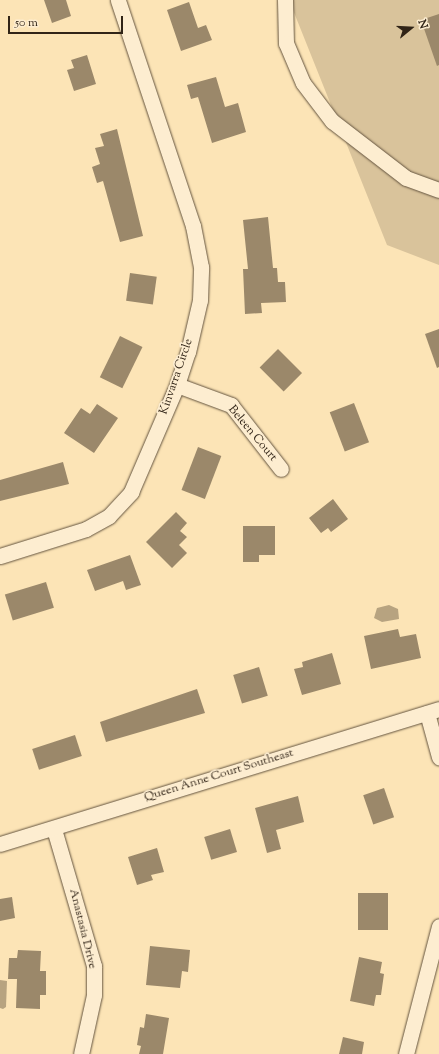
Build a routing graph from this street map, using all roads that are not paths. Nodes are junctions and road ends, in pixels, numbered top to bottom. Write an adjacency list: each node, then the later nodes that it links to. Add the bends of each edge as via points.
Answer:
1 (118, 0): 4 (street, Kinvarra Circle, via 193,226 201,267 200,300)
2 (285, 0): 3 (street, via 286,43 303,83 332,121 406,178)
3 (439, 190)
4 (177, 385): 5 (street, Beleen Court, via 231,405); 6 (street, Kinvarra Circle, via 131,492 109,516 86,529)
5 (281, 469)
6 (0, 556)
7 (433, 711): 8 (street); 9 (street, Queen Anne Court Southeast, via 363,730)
8 (439, 757)
9 (54, 829): 10 (street, Queen Anne Court Southeast); 12 (street, Anastasia Drive, via 94,966 94,995)
10 (0, 844)
11 (439, 926): 13 (street)
12 (81, 1054)
13 (406, 1054)

